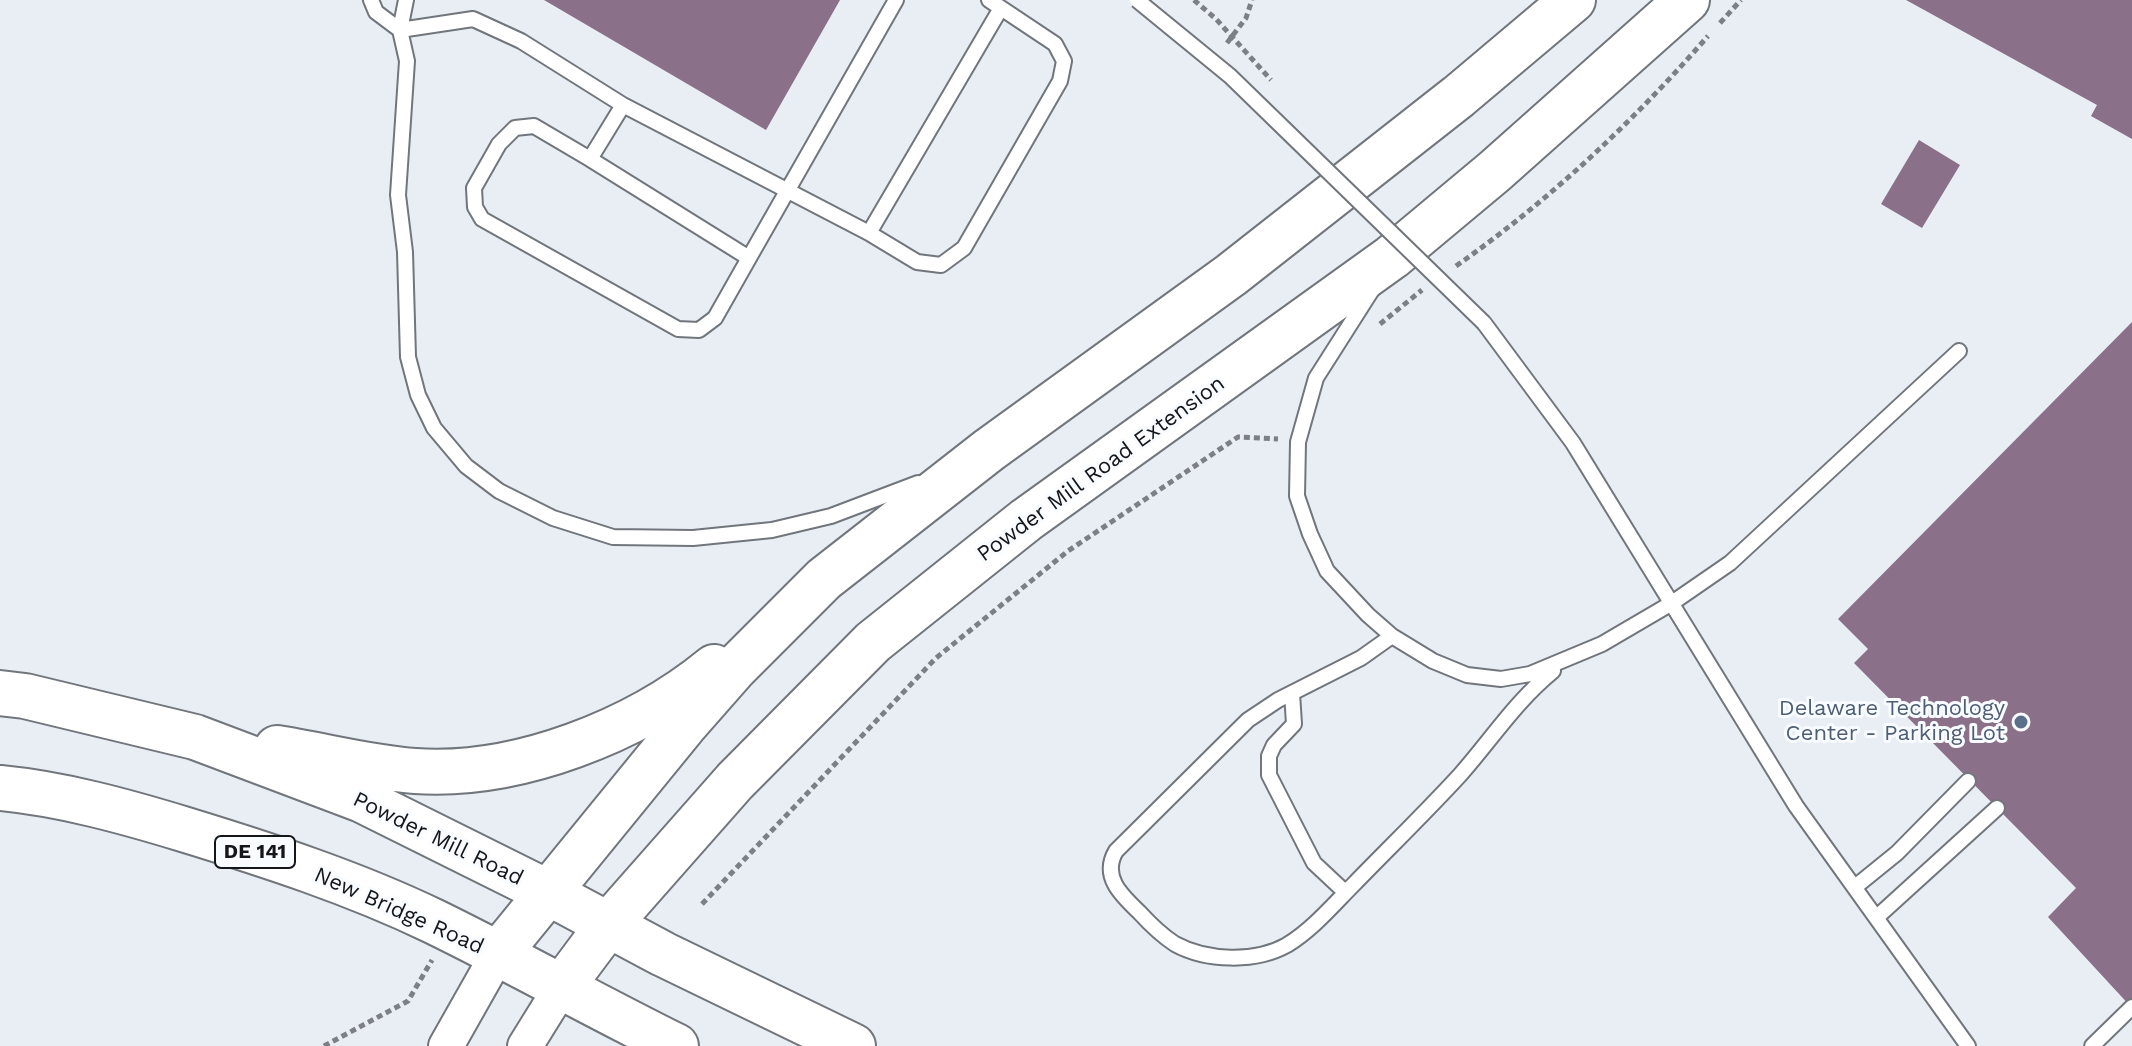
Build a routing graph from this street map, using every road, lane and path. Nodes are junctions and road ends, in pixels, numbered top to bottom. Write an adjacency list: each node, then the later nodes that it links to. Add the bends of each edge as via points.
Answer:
1 (371, 0): 10 (lane, via 376,12)
2 (406, 0): 10 (lane)
3 (896, 0): 14 (lane)
4 (1137, 0): 25 (lane, bridge, via 1230,76 1484,323 1573,443)
5 (1194, 0): 11 (path, bridge)
6 (1573, 0): 23 (highway, via 1231,275)
7 (1687, 0): 16 (highway, Powder Mill Road Extension)
8 (1741, 0): 18 (path, via 1661,89 1566,181)
9 (995, 4): 15 (lane); 15 (lane, via 1055,44 1064,61 1060,81 964,248 941,265 917,262)
10 (400, 30): 12 (lane, via 473,19 521,41); 23 (lane, via 407,61 398,195 408,357 434,428 466,466 499,491 553,518 613,537 693,538 772,530 831,516)
11 (1276, 88)
12 (623, 105): 13 (lane); 14 (lane)
13 (590, 159): 17 (lane); 17 (lane, via 534,126 515,128 499,144 474,188 475,207 482,219 678,329 699,330 715,318)
14 (788, 192): 15 (lane); 17 (lane)
15 (869, 233)
16 (1392, 257): 22 (lane, via 1316,378); 39 (highway, Powder Mill Road Extension, via 1026,520 873,642 735,781)
17 (749, 258)
18 (1446, 273)
19 (1434, 281): 20 (path)
20 (1378, 326)
21 (1959, 351): 25 (lane, via 1730,563)
22 (1298, 442): 26 (lane, via 1297,496 1327,571); 37 (path, via 1238,437 1068,551 936,658)
23 (989, 450): 24 (highway)
24 (824, 579): 30 (highway, via 706,675 654,707 613,731 531,759 415,771); 35 (highway, via 694,714)
25 (1672, 603): 27 (lane); 34 (lane, via 1796,806)
26 (1392, 636): 27 (lane, via 1467,675 1501,679); 29 (lane)
27 (1562, 663): 36 (lane)
28 (0, 693): 30 (highway, Powder Mill Road)
29 (1292, 693): 36 (lane, via 1294,724 1274,745 1269,775 1314,863); 36 (lane, via 1248,720 1116,851 1110,861 1113,881 1160,934 1216,957 1260,955 1285,946)
30 (195, 737): 35 (highway, Powder Mill Road, via 362,800)
31 (1968, 781): 34 (lane, via 1906,845)
32 (0, 788): 40 (highway, New Bridge Road / DE 141, via 90,804 219,840 351,887)
33 (1997, 808): 38 (lane)
34 (1855, 887): 38 (lane)
35 (547, 892): 39 (highway, Powder Mill Road); 41 (highway)
36 (1345, 892)
37 (702, 904)
38 (1877, 917): 49 (lane)
39 (608, 925): 42 (highway, Powder Mill Road Extension); 48 (highway, Powder Mill Road)
40 (450, 930): 41 (highway, New Bridge Road / DE 141); 44 (path, via 408,1001)
41 (498, 954): 42 (highway, New Bridge Road / DE 141); 45 (street)
42 (561, 988): 46 (street); 47 (highway, DE 141)
43 (2132, 1007): 50 (lane)
44 (324, 1046)
45 (446, 1046)
46 (525, 1046)
47 (676, 1046)
48 (853, 1046)
49 (1968, 1046)
50 (2092, 1046)

